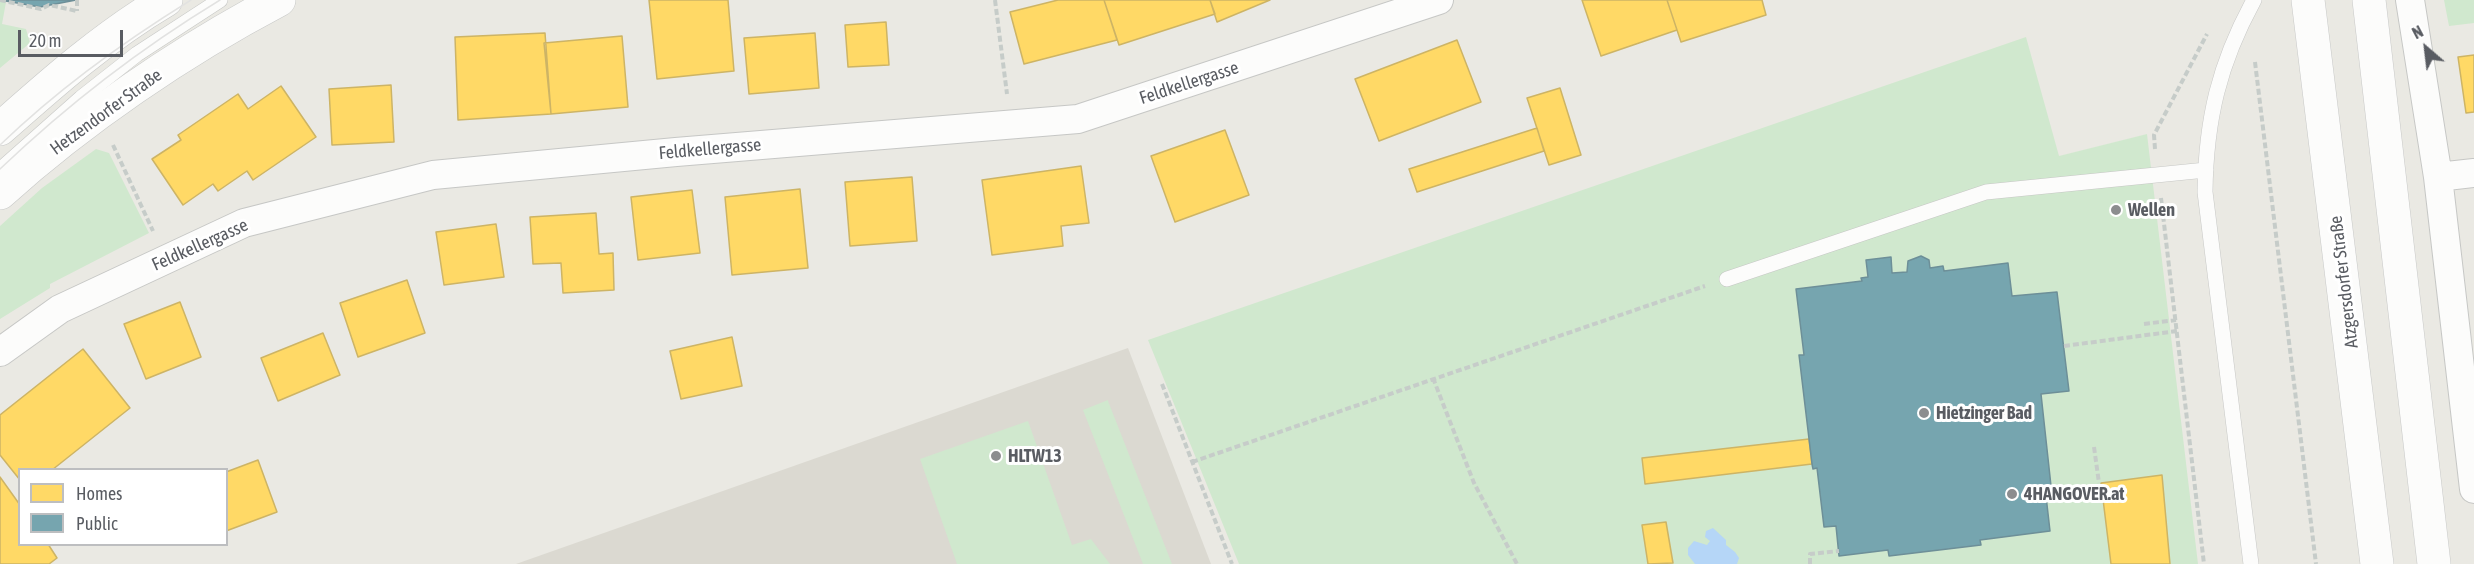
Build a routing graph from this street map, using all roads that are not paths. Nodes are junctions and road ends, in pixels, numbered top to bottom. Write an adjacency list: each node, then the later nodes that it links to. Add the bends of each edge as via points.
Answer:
1 (166, 0): 9 (main road, via 70,66)
2 (220, 0): 10 (lane, via 137,54)
3 (279, 0): 14 (main road, Hetzendorfer Straße, via 237,22 103,110)
4 (1439, 0): 16 (street, Feldkellergasse, via 1078,119 433,175 244,223 60,309)
5 (2254, 0): 11 (lane, via 2230,47 2217,92)
6 (2308, 0): 19 (main road, Atzgersdorfer Straße)
7 (2369, 0): 20 (main road)
8 (2410, 0): 13 (street)
9 (0, 129)
10 (0, 170)
11 (2206, 170): 15 (lane, via 1986,192); 18 (lane, via 2205,192)
12 (2474, 173): 13 (street)
13 (2438, 177): 17 (street)
14 (0, 194)
15 (1727, 279)
16 (0, 352)
17 (2474, 489)
18 (2251, 564)
19 (2377, 564)
20 (2434, 564)

